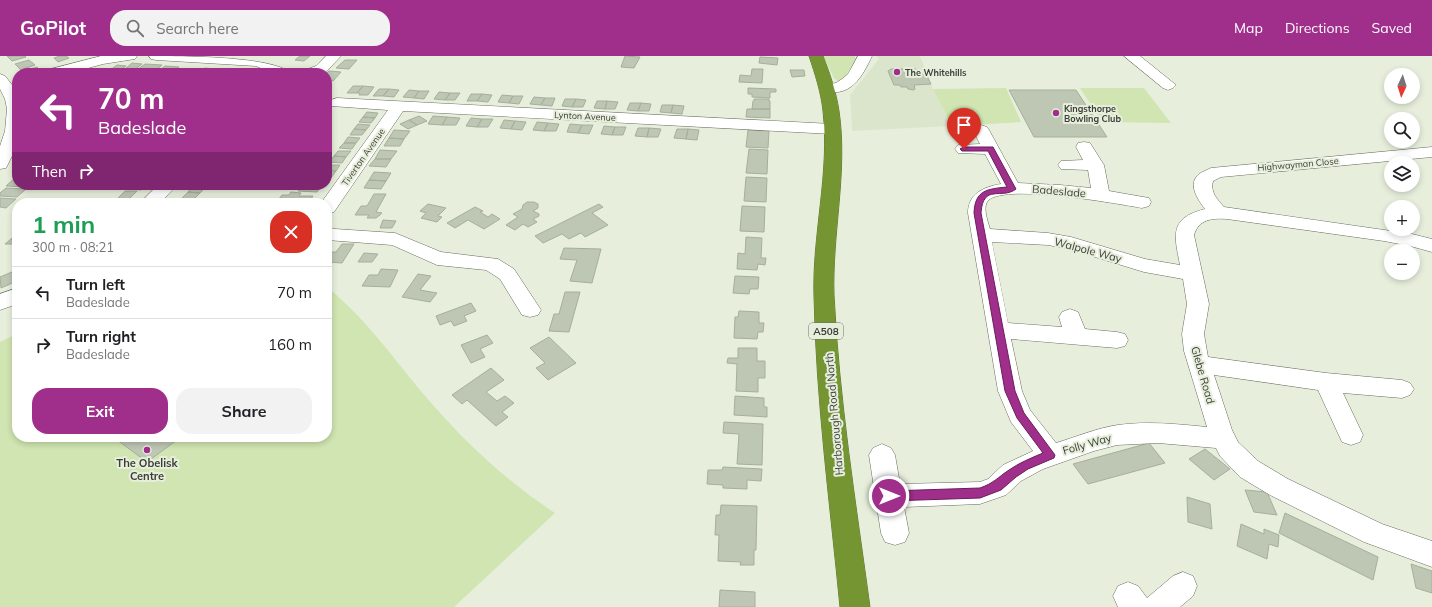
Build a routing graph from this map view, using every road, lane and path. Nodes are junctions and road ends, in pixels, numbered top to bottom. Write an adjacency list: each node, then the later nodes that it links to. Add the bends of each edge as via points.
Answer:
1 (130, 56): 8 (street)
2 (156, 56): 7 (street)
3 (334, 56): 11 (street)
4 (816, 56): 14 (highway, Harborough Road North / A508)
5 (865, 56): 14 (street, via 849,83)
6 (1132, 56): 13 (street)
7 (201, 59): 9 (street); 10 (street, via 257,62)
8 (70, 68)
9 (189, 68)
10 (274, 68)
11 (322, 68)
12 (8, 83): 15 (street)
13 (1168, 86)
14 (828, 88): 18 (highway, Harborough Road North / A508)
15 (12, 94)
16 (337, 103): 17 (street, Lynton Avenue)
17 (399, 106): 18 (street, Lynton Avenue); 33 (street, Tiverton Avenue)
18 (832, 130): 54 (highway, Harborough Road North / A508, via 824,294 840,482)
19 (980, 130): 23 (street)
20 (12, 138): 26 (street)
21 (1084, 148): 28 (street, Badeslade)
22 (964, 149): 23 (street)
23 (990, 149): 29 (street)
24 (1432, 152): 35 (street, Highwayman Close, via 1217,172 1205,178 1202,188 1204,196)
25 (12, 163): 26 (street)
26 (0, 164)
27 (1066, 165): 28 (street)
28 (1095, 165): 31 (street, Badeslade)
29 (1012, 189): 31 (street, Badeslade, via 1054,189); 37 (street, Badeslade, via 991,192 978,201 977,213)
30 (163, 190): 32 (street)
31 (1101, 195): 34 (street, Badeslade)
32 (154, 198)
33 (332, 201)
34 (1142, 202)
35 (1218, 212): 38 (street, Glebe Road, via 1378,234); 39 (street, Glebe Road, via 1199,216 1185,229)
36 (332, 235): 40 (street, via 395,239 437,258 491,264 507,274)
37 (982, 235): 39 (street, Walpole Way, via 1072,243 1144,265); 41 (street, Badeslade)
38 (1432, 246)
39 (1192, 274): 43 (street, Glebe Road, via 1198,304 1193,334)
40 (530, 310)
41 (999, 330): 42 (street, via 1073,327); 49 (street, Badeslade, via 1007,378 1015,405 1025,423)
42 (1117, 340)
43 (1199, 364): 44 (street); 47 (street, Glebe Road)
44 (1326, 382): 45 (street); 46 (street)
45 (1402, 390)
46 (1351, 435)
47 (1223, 438): 49 (street, Folly Way, via 1138,433 1104,438); 52 (street, Glebe Road, via 1244,464 1279,487 1374,533)
48 (882, 455): 50 (street)
49 (1050, 455): 50 (street, Folly Way, via 1025,466 997,487 980,493)
50 (889, 496): 51 (street)
51 (895, 533)
52 (1432, 554)
53 (1183, 586): 55 (street)
54 (855, 607)
55 (1158, 607)

